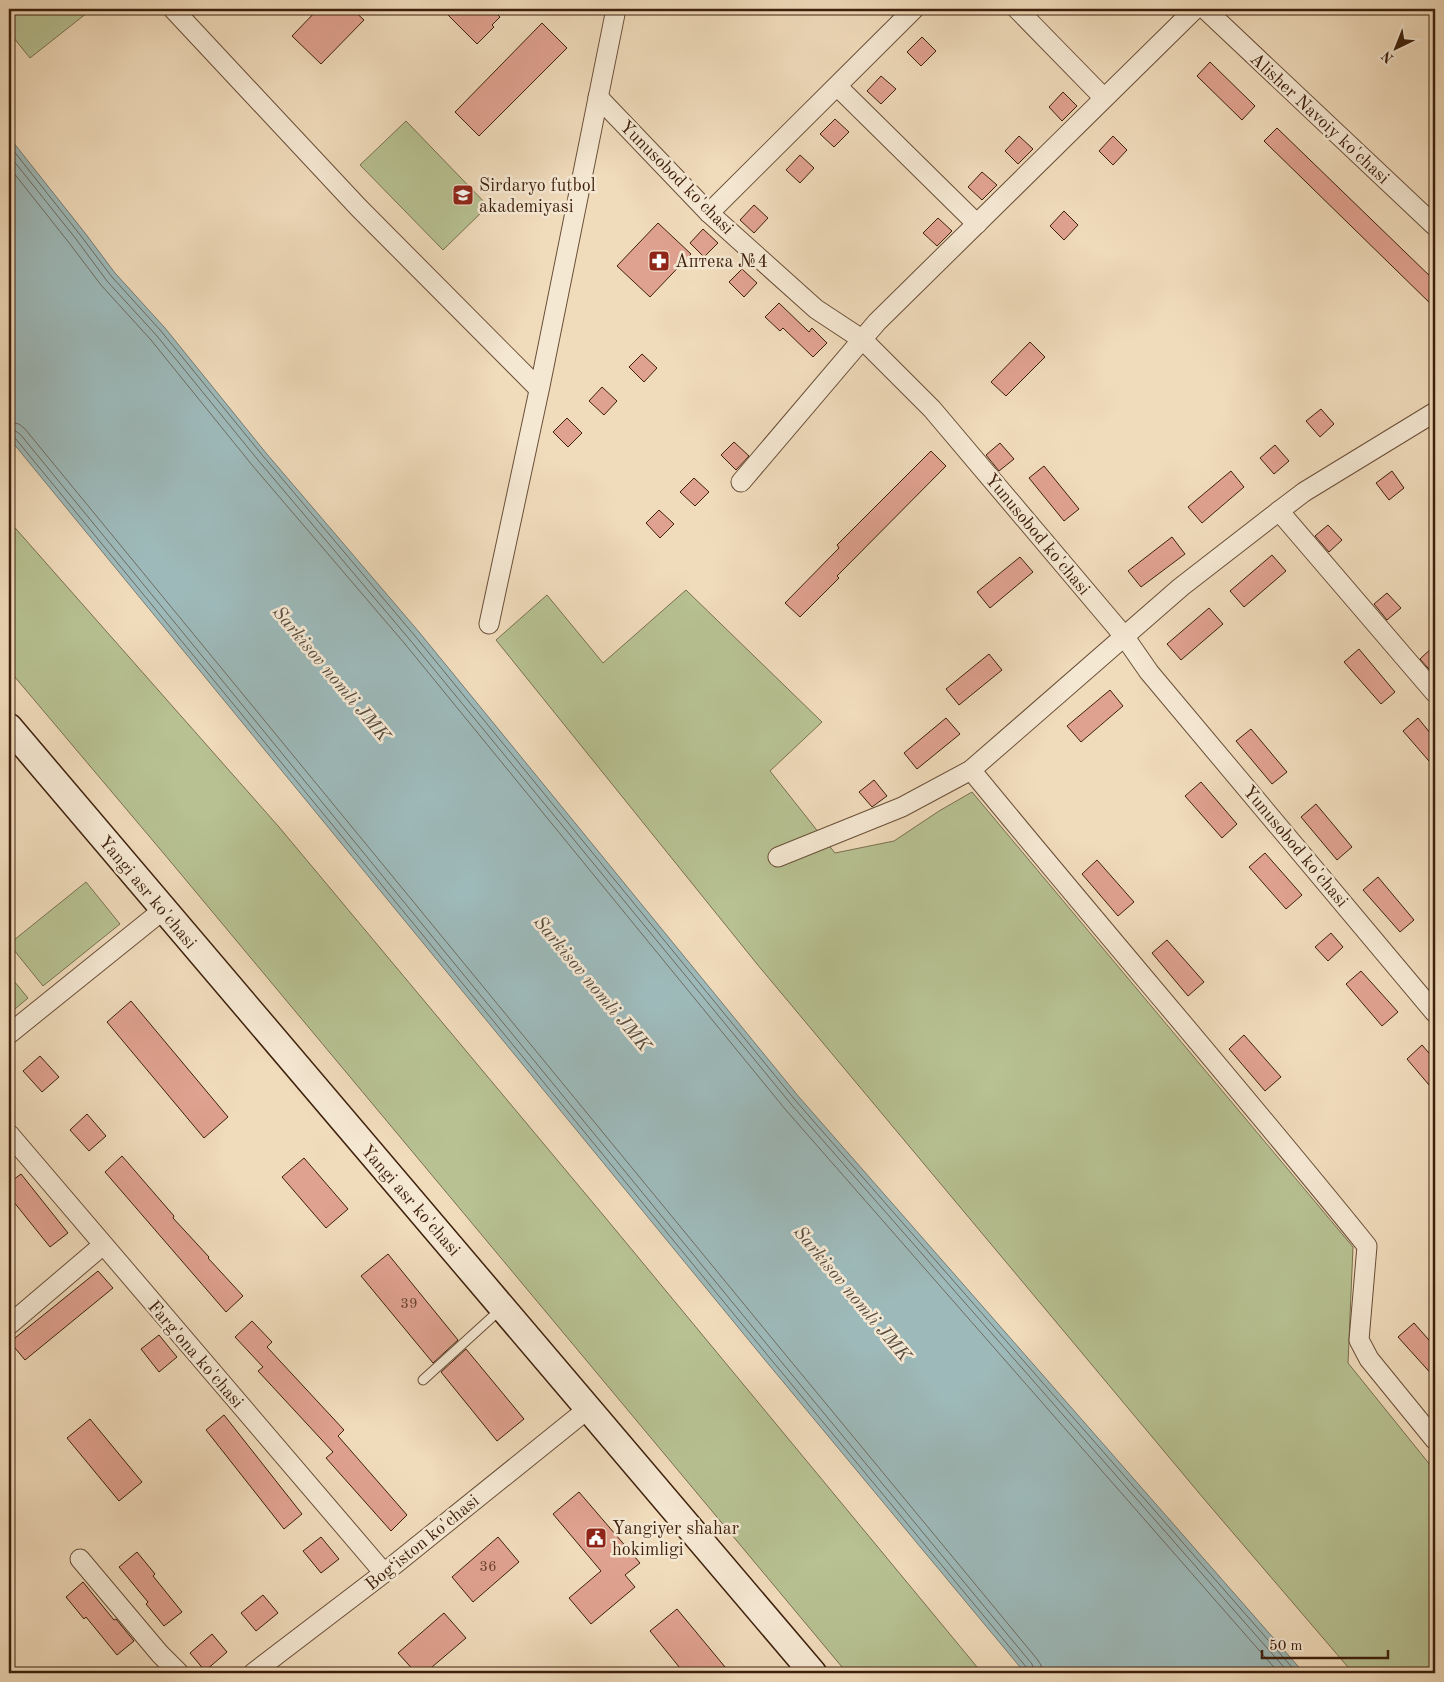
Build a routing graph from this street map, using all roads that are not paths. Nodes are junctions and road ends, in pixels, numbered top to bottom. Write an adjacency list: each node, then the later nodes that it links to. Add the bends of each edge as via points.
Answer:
1 (173, 9): 14 (street, via 359,208)
2 (616, 9): 8 (street)
3 (914, 9): 7 (street)
4 (1017, 9): 9 (street)
5 (1195, 9): 9 (street)
6 (1213, 12): 12 (street, Alisher Navoiy ko'chasi)
7 (837, 86): 10 (street); 11 (street)
8 (598, 97): 10 (street, Yunusobod ko'chasi); 14 (street)
9 (1104, 98): 11 (street)
10 (709, 213): 13 (street, Yunusobod ko'chasi, via 816,309)
11 (977, 224): 13 (street, via 877,322)
12 (1435, 226)
13 (863, 340): 16 (street); 19 (street, Yunusobod ko'chasi, via 932,409)
14 (540, 389): 18 (street)
15 (1435, 412): 17 (street, via 1304,492)
16 (741, 482)
17 (1279, 511): 19 (street); 20 (street)
18 (489, 624)
19 (1124, 636): 22 (street); 25 (street, Yunusobod ko'chasi, via 1149,672)
20 (1435, 693)
21 (9, 727): 24 (street, Yangi asr ko'chasi)
22 (971, 770): 23 (street, via 902,807); 33 (street, via 1367,1246 1359,1340 1370,1359)
23 (778, 857)
24 (163, 910): 26 (street); 29 (street, Yangi asr ko'chasi)
25 (1435, 1012)
26 (9, 1034)
27 (9, 1134): 28 (street, Farg'ona ko'chasi)
28 (103, 1245): 30 (street); 35 (street, Farg'ona ko'chasi)
29 (502, 1307): 31 (lane); 32 (street, Yangi asr ko'chasi)
30 (9, 1325)
31 (423, 1380)
32 (589, 1408): 35 (street, Bog‘iston ko'chasi); 38 (street, Yangi asr ko'chasi)
33 (1433, 1432)
34 (80, 1559): 36 (street)
35 (384, 1574): 37 (street, Bog‘iston ko'chasi)
36 (179, 1673)
37 (253, 1673)
38 (813, 1673)

